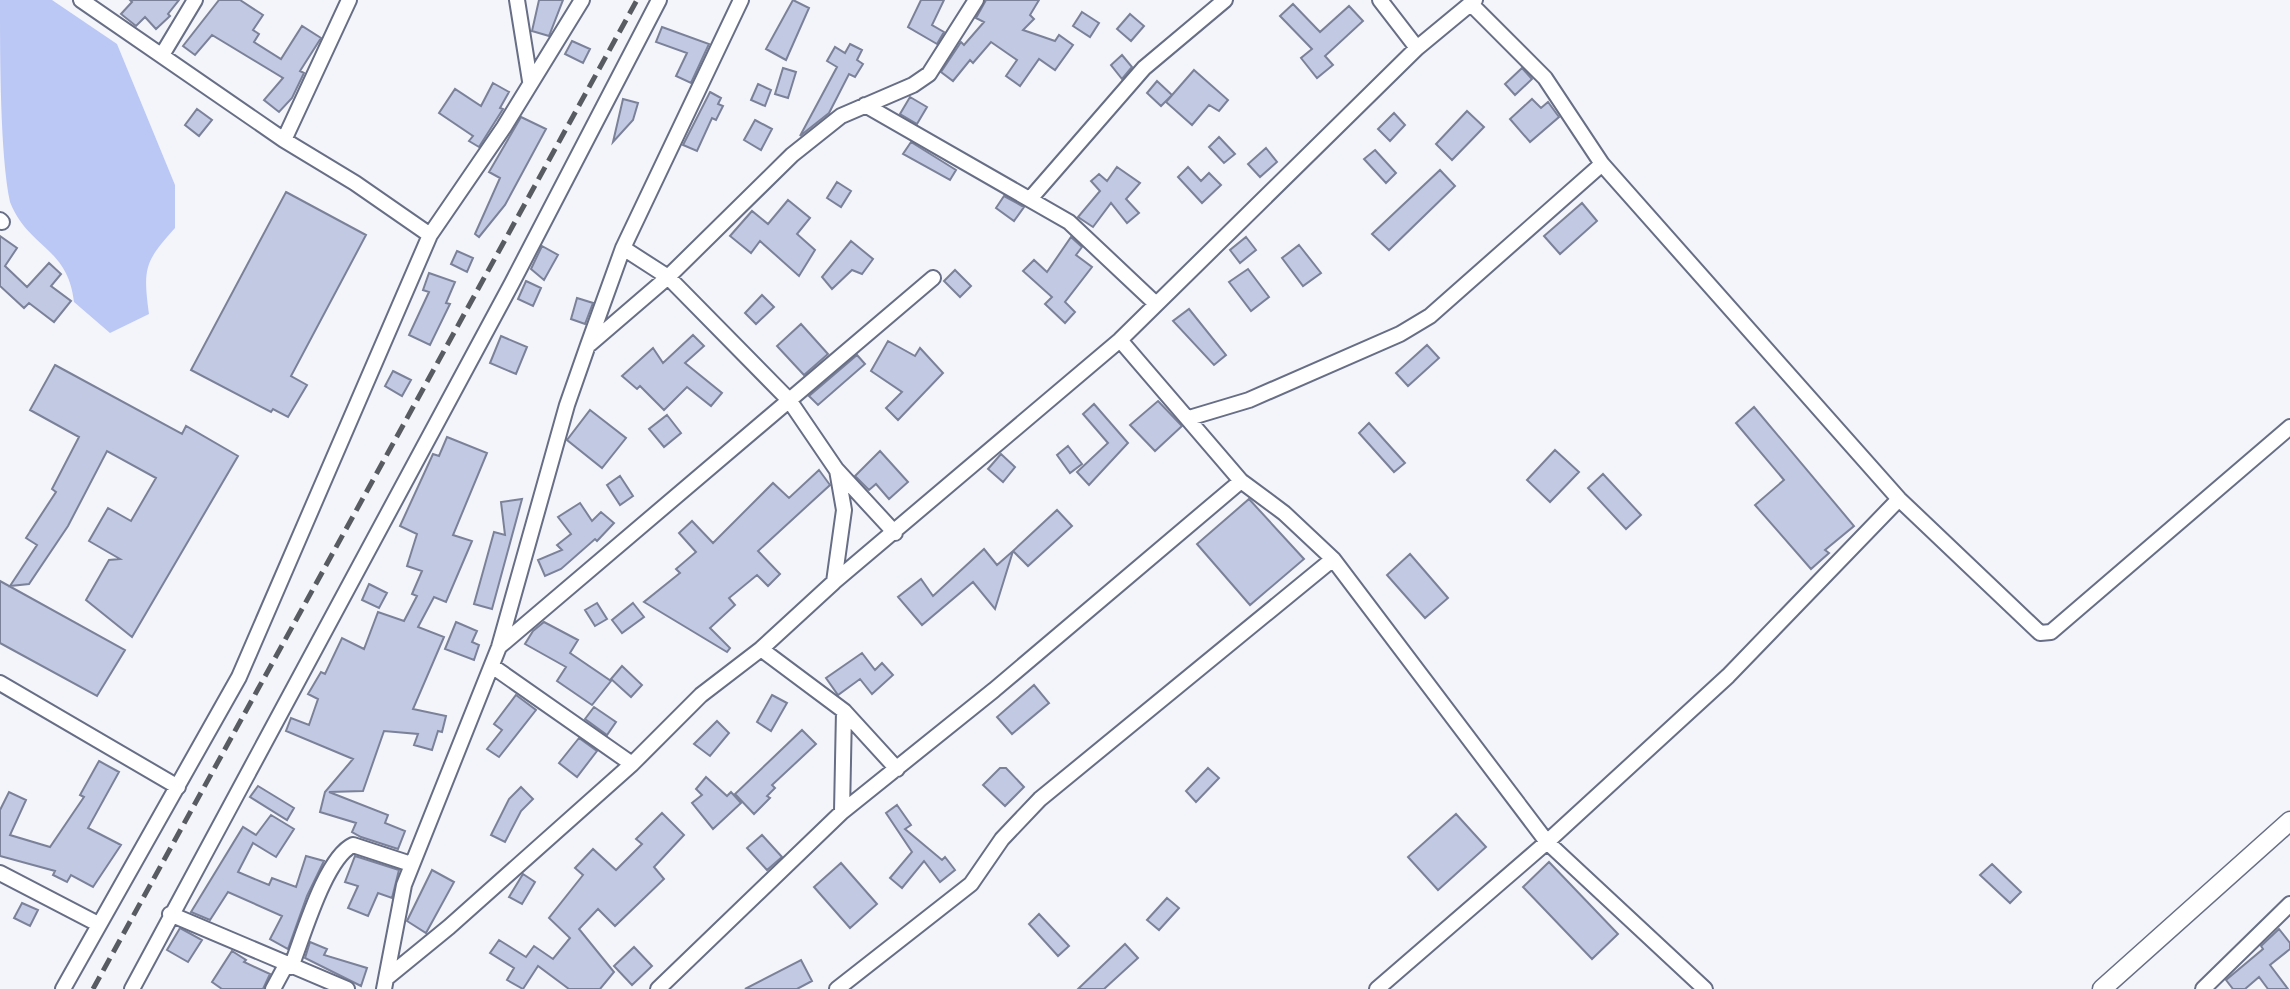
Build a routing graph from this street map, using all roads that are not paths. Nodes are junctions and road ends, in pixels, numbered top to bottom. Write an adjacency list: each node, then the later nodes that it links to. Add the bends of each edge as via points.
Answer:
1 (81, 0): 13 (street)
2 (195, 0): 13 (street)
3 (349, 0): 16 (street)
4 (517, 0): 14 (street)
5 (582, 0): 14 (street)
6 (659, 0): 49 (street, via 512,283)
7 (741, 0): 20 (street)
8 (976, 0): 15 (street, via 929,74)
9 (1225, 0): 18 (street, via 1144,68)
10 (1380, 0): 12 (street)
11 (1473, 2): 12 (street); 17 (street, via 1545,78)
12 (1417, 48): 23 (street)
13 (162, 55): 16 (street)
14 (530, 81): 19 (street)
15 (865, 105): 18 (street); 21 (street, via 841,116 792,155)
16 (284, 140): 19 (street)
17 (1602, 164): 27 (street, via 1430,316 1400,334 1249,400); 31 (street)
18 (1030, 199): 23 (street, via 1069,222)
19 (430, 235): 42 (street, via 239,677)
20 (623, 248): 21 (street); 25 (street)
21 (668, 277): 25 (street); 26 (street)
22 (933, 278): 26 (street)
23 (1156, 304): 24 (street)
24 (1120, 340): 27 (street); 32 (street)
25 (589, 345): 35 (street, via 567,405)
26 (789, 400): 29 (street); 35 (street)
27 (1189, 418): 30 (street)
28 (2290, 427): 31 (street, via 2046,634 2034,628)
29 (836, 469): 32 (street); 34 (street, via 844,510)
30 (1241, 481): 33 (street); 41 (street)
31 (1899, 499): 45 (street, via 1728,676)
32 (895, 533): 34 (street)
33 (1333, 559): 45 (street); 59 (street, via 1040,799 1002,838 971,884)
34 (834, 582): 36 (street)
35 (499, 647): 37 (street)
36 (761, 649): 39 (street); 40 (street, via 701,695)
37 (492, 666): 40 (street); 46 (street)
38 (0, 683): 42 (street)
39 (844, 711): 41 (street); 43 (street)
40 (632, 764): 52 (street)
41 (897, 769): 43 (street)
42 (178, 787): 50 (street)
43 (842, 812): 58 (street)
44 (2290, 821): 62 (street)
45 (1547, 842): 60 (street); 61 (street)
46 (411, 864): 51 (street, via 353,845 342,850); 52 (street)
47 (0, 873): 50 (street)
48 (2290, 904): 53 (street)
49 (170, 914): 51 (street); 55 (street)
50 (98, 924): 54 (street)
51 (288, 966): 56 (street); 57 (street)
52 (387, 983)
53 (2207, 988)
54 (63, 989)
55 (132, 989)
56 (273, 989)
57 (347, 989)
58 (658, 989)
59 (837, 989)
60 (1377, 989)
61 (1705, 989)
62 (2102, 989)

